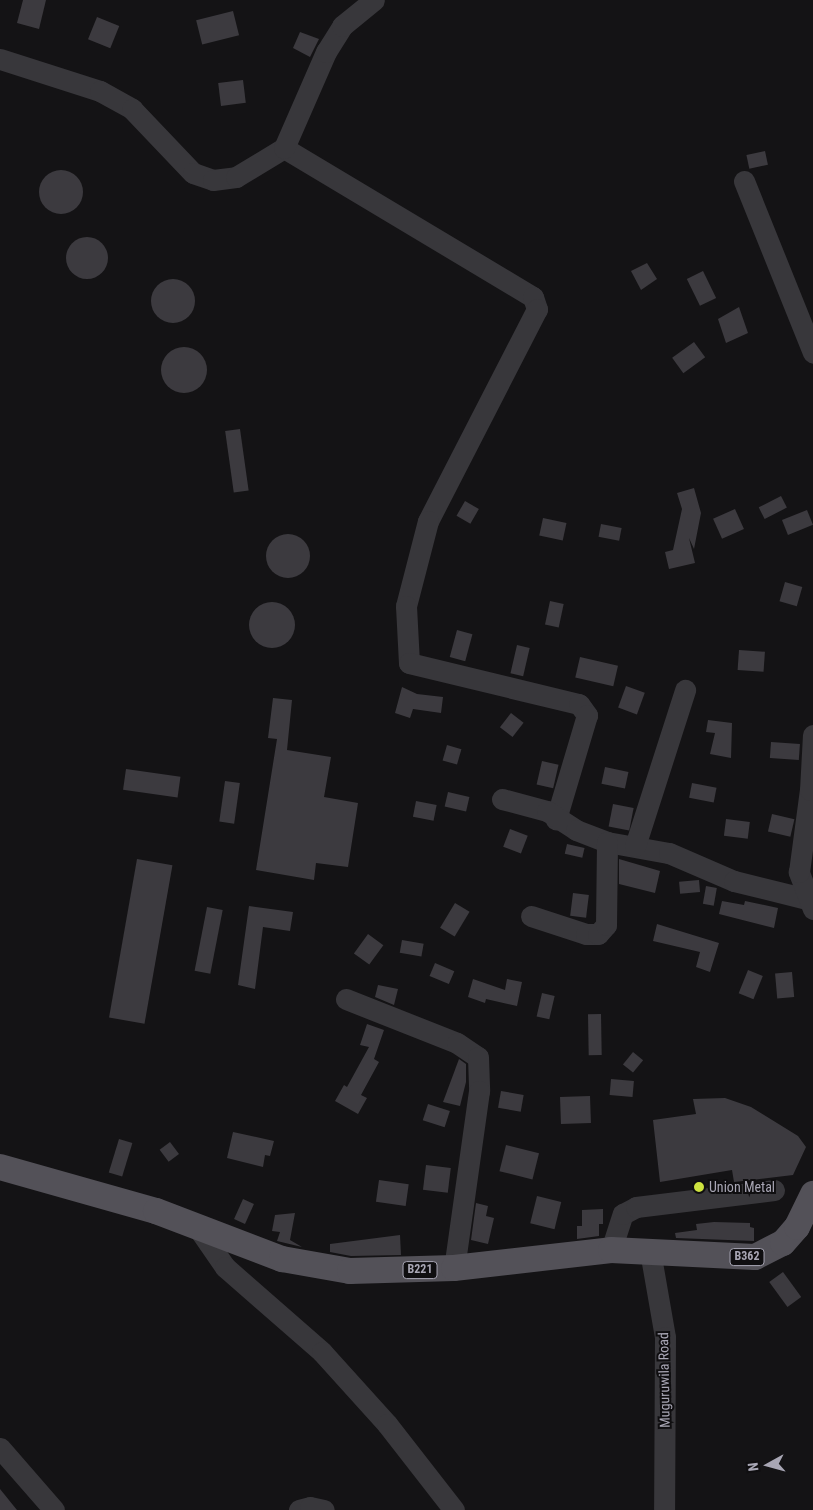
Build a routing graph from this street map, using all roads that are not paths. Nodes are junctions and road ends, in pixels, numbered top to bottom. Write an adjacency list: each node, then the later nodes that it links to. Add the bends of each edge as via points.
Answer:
1 (374, 0): 3 (street, via 338,32)
2 (0, 59): 3 (street, via 108,96 132,109 193,173 212,180 236,178)
3 (284, 148): 9 (street, via 533,297 537,309 428,521 406,606 409,663 579,704 587,715)
4 (744, 181): 5 (street)
5 (813, 354)
6 (684, 690): 11 (street)
7 (813, 735): 12 (street, via 810,790 799,872)
8 (502, 800): 9 (street, via 547,811)
9 (556, 819): 10 (street)
10 (607, 842): 11 (street); 13 (street, via 606,925 598,934 586,934)
11 (635, 846): 12 (street, via 669,853 734,881)
12 (810, 904)
13 (531, 916)
14 (346, 999): 21 (street, via 456,1043 478,1057 479,1091)
15 (0, 1167): 18 (main road, B221)
16 (774, 1190): 19 (street, via 636,1207 623,1214)
17 (813, 1194): 20 (main road, B362, via 797,1227 783,1243 762,1254 740,1258)
18 (196, 1225): 21 (main road, B221, via 282,1259 310,1266 350,1271); 26 (street, via 225,1267 322,1352 387,1424)
19 (611, 1250): 20 (main road, B221); 21 (main road, B221)
20 (650, 1251): 27 (street, Muguruwila Road, via 665,1337)
21 (454, 1268)
22 (0, 1448): 23 (street)
23 (54, 1510)
24 (299, 1510): 25 (street, via 310,1507)
25 (324, 1510)
26 (454, 1510)
27 (664, 1510)

